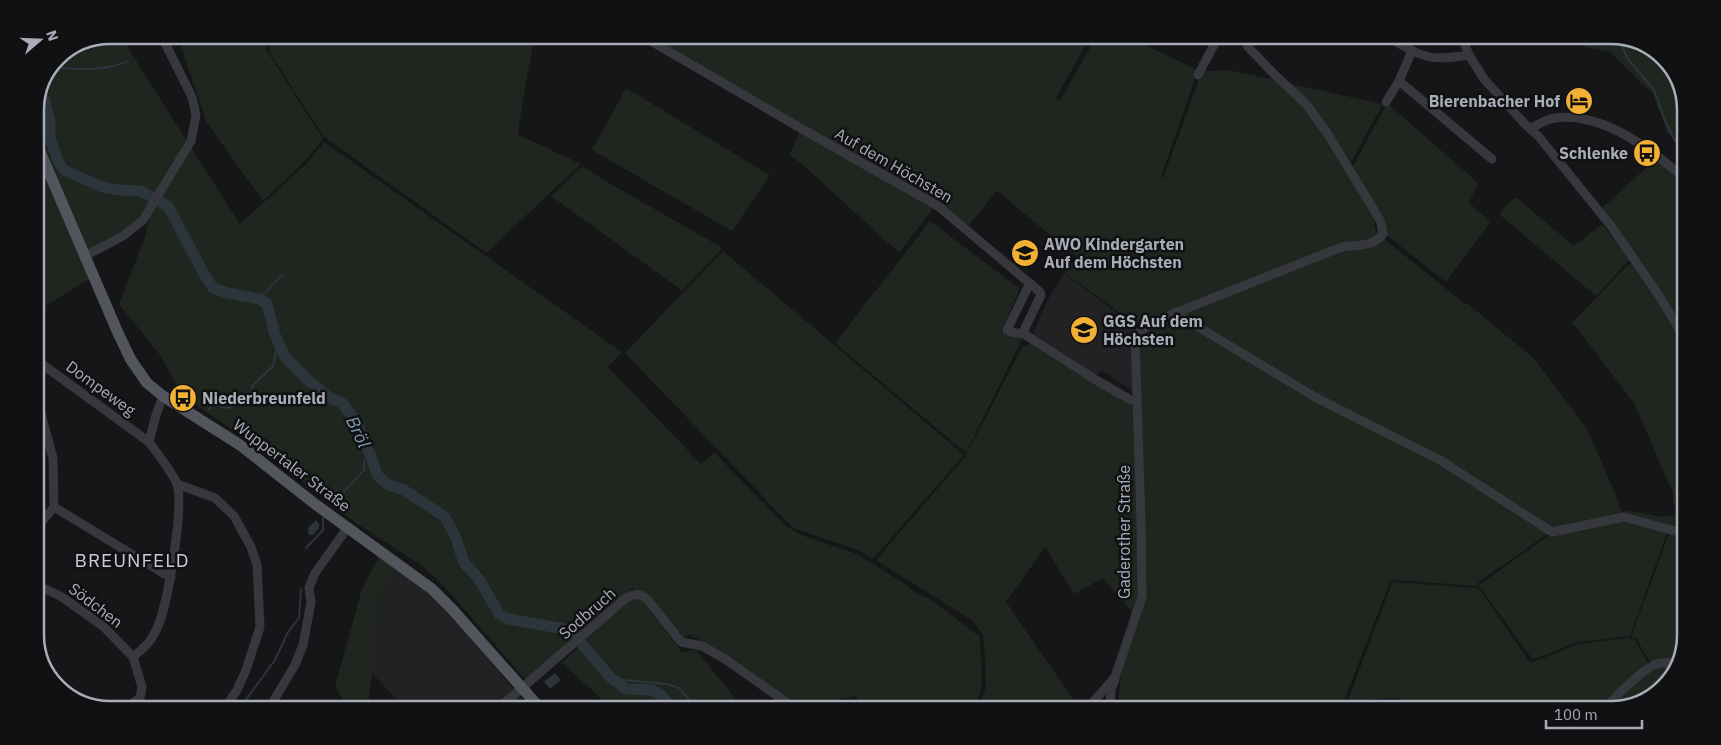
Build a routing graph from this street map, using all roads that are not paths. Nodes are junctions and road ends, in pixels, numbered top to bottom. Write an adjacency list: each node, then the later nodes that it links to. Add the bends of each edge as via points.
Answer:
1 (166, 44): 16 (street, via 192,97 196,115 191,141 143,220 123,236)
2 (656, 44): 17 (street, Auf dem Höchsten, via 938,206)
3 (1214, 44): 9 (street)
4 (1247, 44): 18 (street, via 1267,68 1306,104 1381,223 1383,234 1380,240 1370,244 1342,247)
5 (1400, 44): 7 (street)
6 (1465, 44): 8 (street)
7 (1412, 51): 8 (street, via 1437,59); 10 (street)
8 (1469, 55): 12 (street, via 1484,79)
9 (1198, 75)
10 (1399, 80): 11 (street); 13 (street)
11 (1386, 102)
12 (1530, 129): 15 (street, via 1552,118 1591,121 1632,138); 19 (street, via 1611,226)
13 (1492, 158)
14 (44, 161): 16 (main road, Wuppertaler Straße)
15 (1677, 172)
16 (85, 256): 22 (main road, Wuppertaler Straße, via 132,360 147,383)
17 (1030, 283): 20 (street, Auf dem Höchsten, via 1041,295); 20 (street, via 1007,330)
18 (1175, 313): 23 (street, Gaderother Straße, via 1150,324 1135,336); 30 (street, via 1315,397 1440,460 1552,532 1624,517)
19 (1677, 325)
20 (1024, 334): 23 (street, via 1096,380)
21 (44, 366): 25 (street, Dompeweg)
22 (163, 396): 25 (street); 29 (main road, Wuppertaler Straße, via 240,445)
23 (1136, 401): 35 (street, Gaderother Straße, via 1142,597)
24 (44, 425): 27 (street, via 53,458)
25 (149, 442): 26 (street)
26 (177, 484): 31 (street); 38 (street, via 215,498 234,516 257,565 260,627 246,670)
27 (54, 507): 28 (street); 31 (street)
28 (44, 519)
29 (348, 527): 36 (main road, Wuppertaler Straße, via 432,589); 39 (street, via 309,588 311,602 303,645)
30 (1677, 532)
31 (171, 578): 33 (street, via 158,625 149,644)
32 (44, 588): 33 (street, Södchen, via 104,627)
33 (134, 657): 37 (street, via 142,687 140,698)
34 (1671, 663): 45 (street, via 1651,666)
35 (1115, 676): 43 (street, Gaderother Straße); 44 (street)
36 (522, 689): 40 (street, Sodbruch); 41 (main road, Wuppertaler Straße); 42 (street, Sodbruch, via 634,594 648,600 681,642 702,646 718,655)
37 (136, 701)
38 (229, 701)
39 (273, 701)
40 (507, 701)
41 (533, 701)
42 (784, 701)
43 (1094, 701)
44 (1110, 701)
45 (1613, 701)

